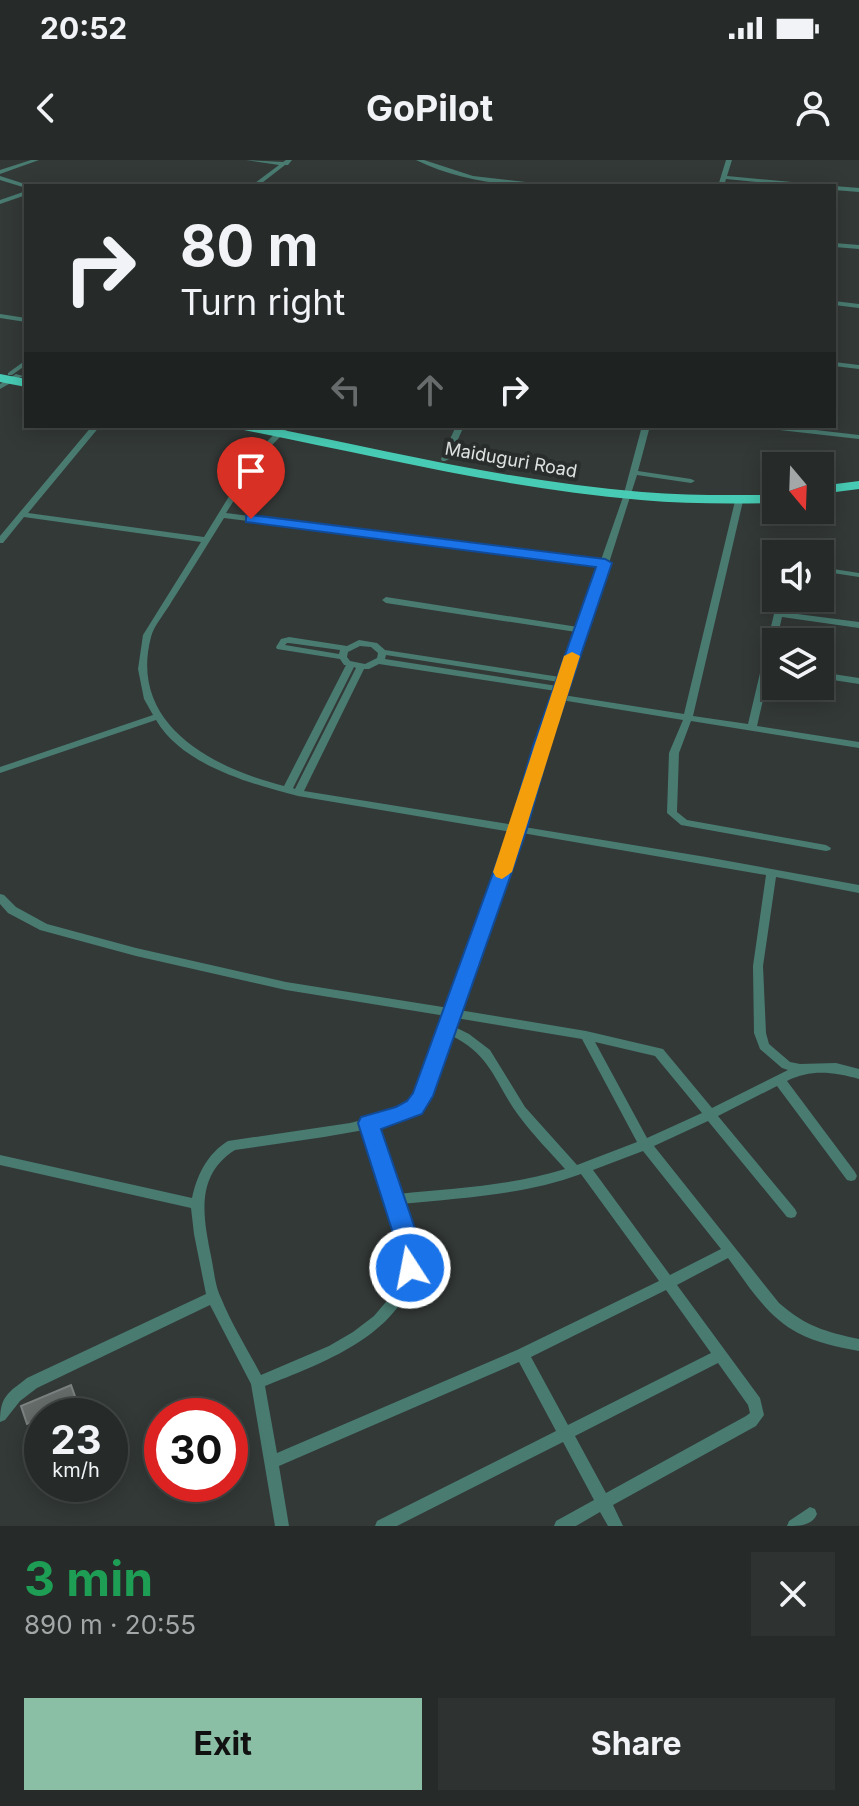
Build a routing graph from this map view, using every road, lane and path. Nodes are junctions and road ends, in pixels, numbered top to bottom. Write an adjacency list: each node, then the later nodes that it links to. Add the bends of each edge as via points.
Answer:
1 (249, 160): 6 (street)
2 (298, 160): 6 (street)
3 (419, 160): 12 (street, via 472,178)
4 (729, 160): 8 (street)
5 (28, 161): 7 (street)
6 (288, 163): 10 (street); 11 (street)
7 (0, 172)
8 (724, 177): 13 (street); 14 (street)
9 (0, 178): 15 (street)
10 (257, 184)
11 (266, 184)
12 (526, 184)
13 (722, 184)
14 (794, 184)
15 (24, 185)
16 (836, 188): 17 (street)
17 (859, 190)
18 (24, 194): 19 (street)
19 (0, 199)
20 (836, 245): 21 (street)
21 (859, 247)
22 (836, 303): 23 (street)
23 (859, 306)
24 (0, 316): 25 (street)
25 (24, 320)
26 (836, 364): 27 (street)
27 (859, 367)
28 (94, 428): 47 (street)
29 (282, 428): 34 (highway, Maiduguri Road); 41 (highway, Maiduguri Road, via 515,480); 48 (street)
30 (459, 428): 34 (street)
31 (645, 428): 35 (street)
32 (780, 428): 33 (street)
33 (859, 437)
34 (445, 459): 41 (highway, Maiduguri Road)
35 (633, 472): 36 (street); 41 (street)
36 (691, 481)
37 (859, 485): 38 (highway)
38 (834, 491)
39 (859, 492): 40 (highway)
40 (834, 493)
41 (627, 494): 42 (highway, Maiduguri Road); 46 (highway, Maiduguri Road); 51 (street)
42 (762, 496)
43 (834, 496): 45 (highway)
44 (762, 498): 46 (highway, Maiduguri Road)
45 (859, 500)
46 (739, 501): 66 (street)
47 (22, 514): 49 (street); 50 (street)
48 (222, 515): 49 (street); 51 (street)
49 (205, 540): 65 (street, via 143,648 143,690)
50 (0, 541)
51 (605, 563): 58 (street)
52 (834, 571): 53 (street)
53 (859, 575)
54 (386, 600): 58 (street)
55 (778, 614): 56 (street); 57 (street)
56 (859, 625)
57 (776, 628)
58 (581, 630): 63 (street)
59 (381, 657): 60 (street); 60 (street, via 369,644); 63 (street)
60 (350, 659): 60 (street, via 289,640 280,647); 70 (street, via 348,682)
61 (834, 677): 62 (street)
62 (859, 681)
63 (561, 689): 66 (street); 71 (street)
64 (762, 696): 67 (street)
65 (156, 717): 69 (street); 70 (street, via 207,761 237,777)
66 (688, 718): 67 (street); 72 (street, via 674,753 672,813 677,819)
67 (752, 728): 68 (street)
68 (859, 745)
69 (0, 770)
70 (292, 792): 71 (street)
71 (518, 829): 73 (street); 76 (street)
72 (826, 848)
73 (771, 873): 74 (street); 79 (street, via 758,966 760,1033 776,1058)
74 (859, 889)
75 (0, 898): 76 (street, via 44,927 136,952 286,986)
76 (453, 1013): 77 (street); 78 (street)
77 (449, 1029): 83 (street, via 415,1108); 86 (street, via 491,1056 512,1098)
78 (586, 1035): 82 (street, via 659,1052); 84 (street)
79 (800, 1069): 80 (street); 81 (street)
80 (859, 1074)
81 (779, 1079): 82 (street); 87 (street)
82 (713, 1113): 84 (street); 90 (street)
83 (368, 1123): 88 (street); 89 (street, via 232,1145 213,1157)
84 (644, 1143): 86 (street); 91 (street)
85 (0, 1160): 89 (street)
86 (580, 1169): 88 (street, via 508,1187); 92 (street)
87 (851, 1176)
88 (393, 1200): 97 (street, via 410,1249 410,1268 390,1309 343,1346)
89 (196, 1204): 93 (street)
90 (791, 1213)
91 (728, 1252): 92 (street); 94 (street, via 795,1328)
92 (668, 1283): 95 (street); 96 (street)
93 (213, 1297): 97 (street); 98 (street, via 32,1383)
94 (859, 1345)
95 (522, 1354): 99 (street); 100 (street)
96 (719, 1356): 99 (street); 101 (street, via 755,1403 757,1415)
97 (258, 1383): 100 (street)
98 (0, 1415)
99 (567, 1434): 101 (street); 104 (street)
100 (272, 1462): 103 (street)
101 (603, 1502): 105 (street); 106 (street)
102 (810, 1514): 107 (street)
103 (282, 1526)
104 (382, 1526)
105 (561, 1526)
106 (616, 1526)
107 (794, 1526)

